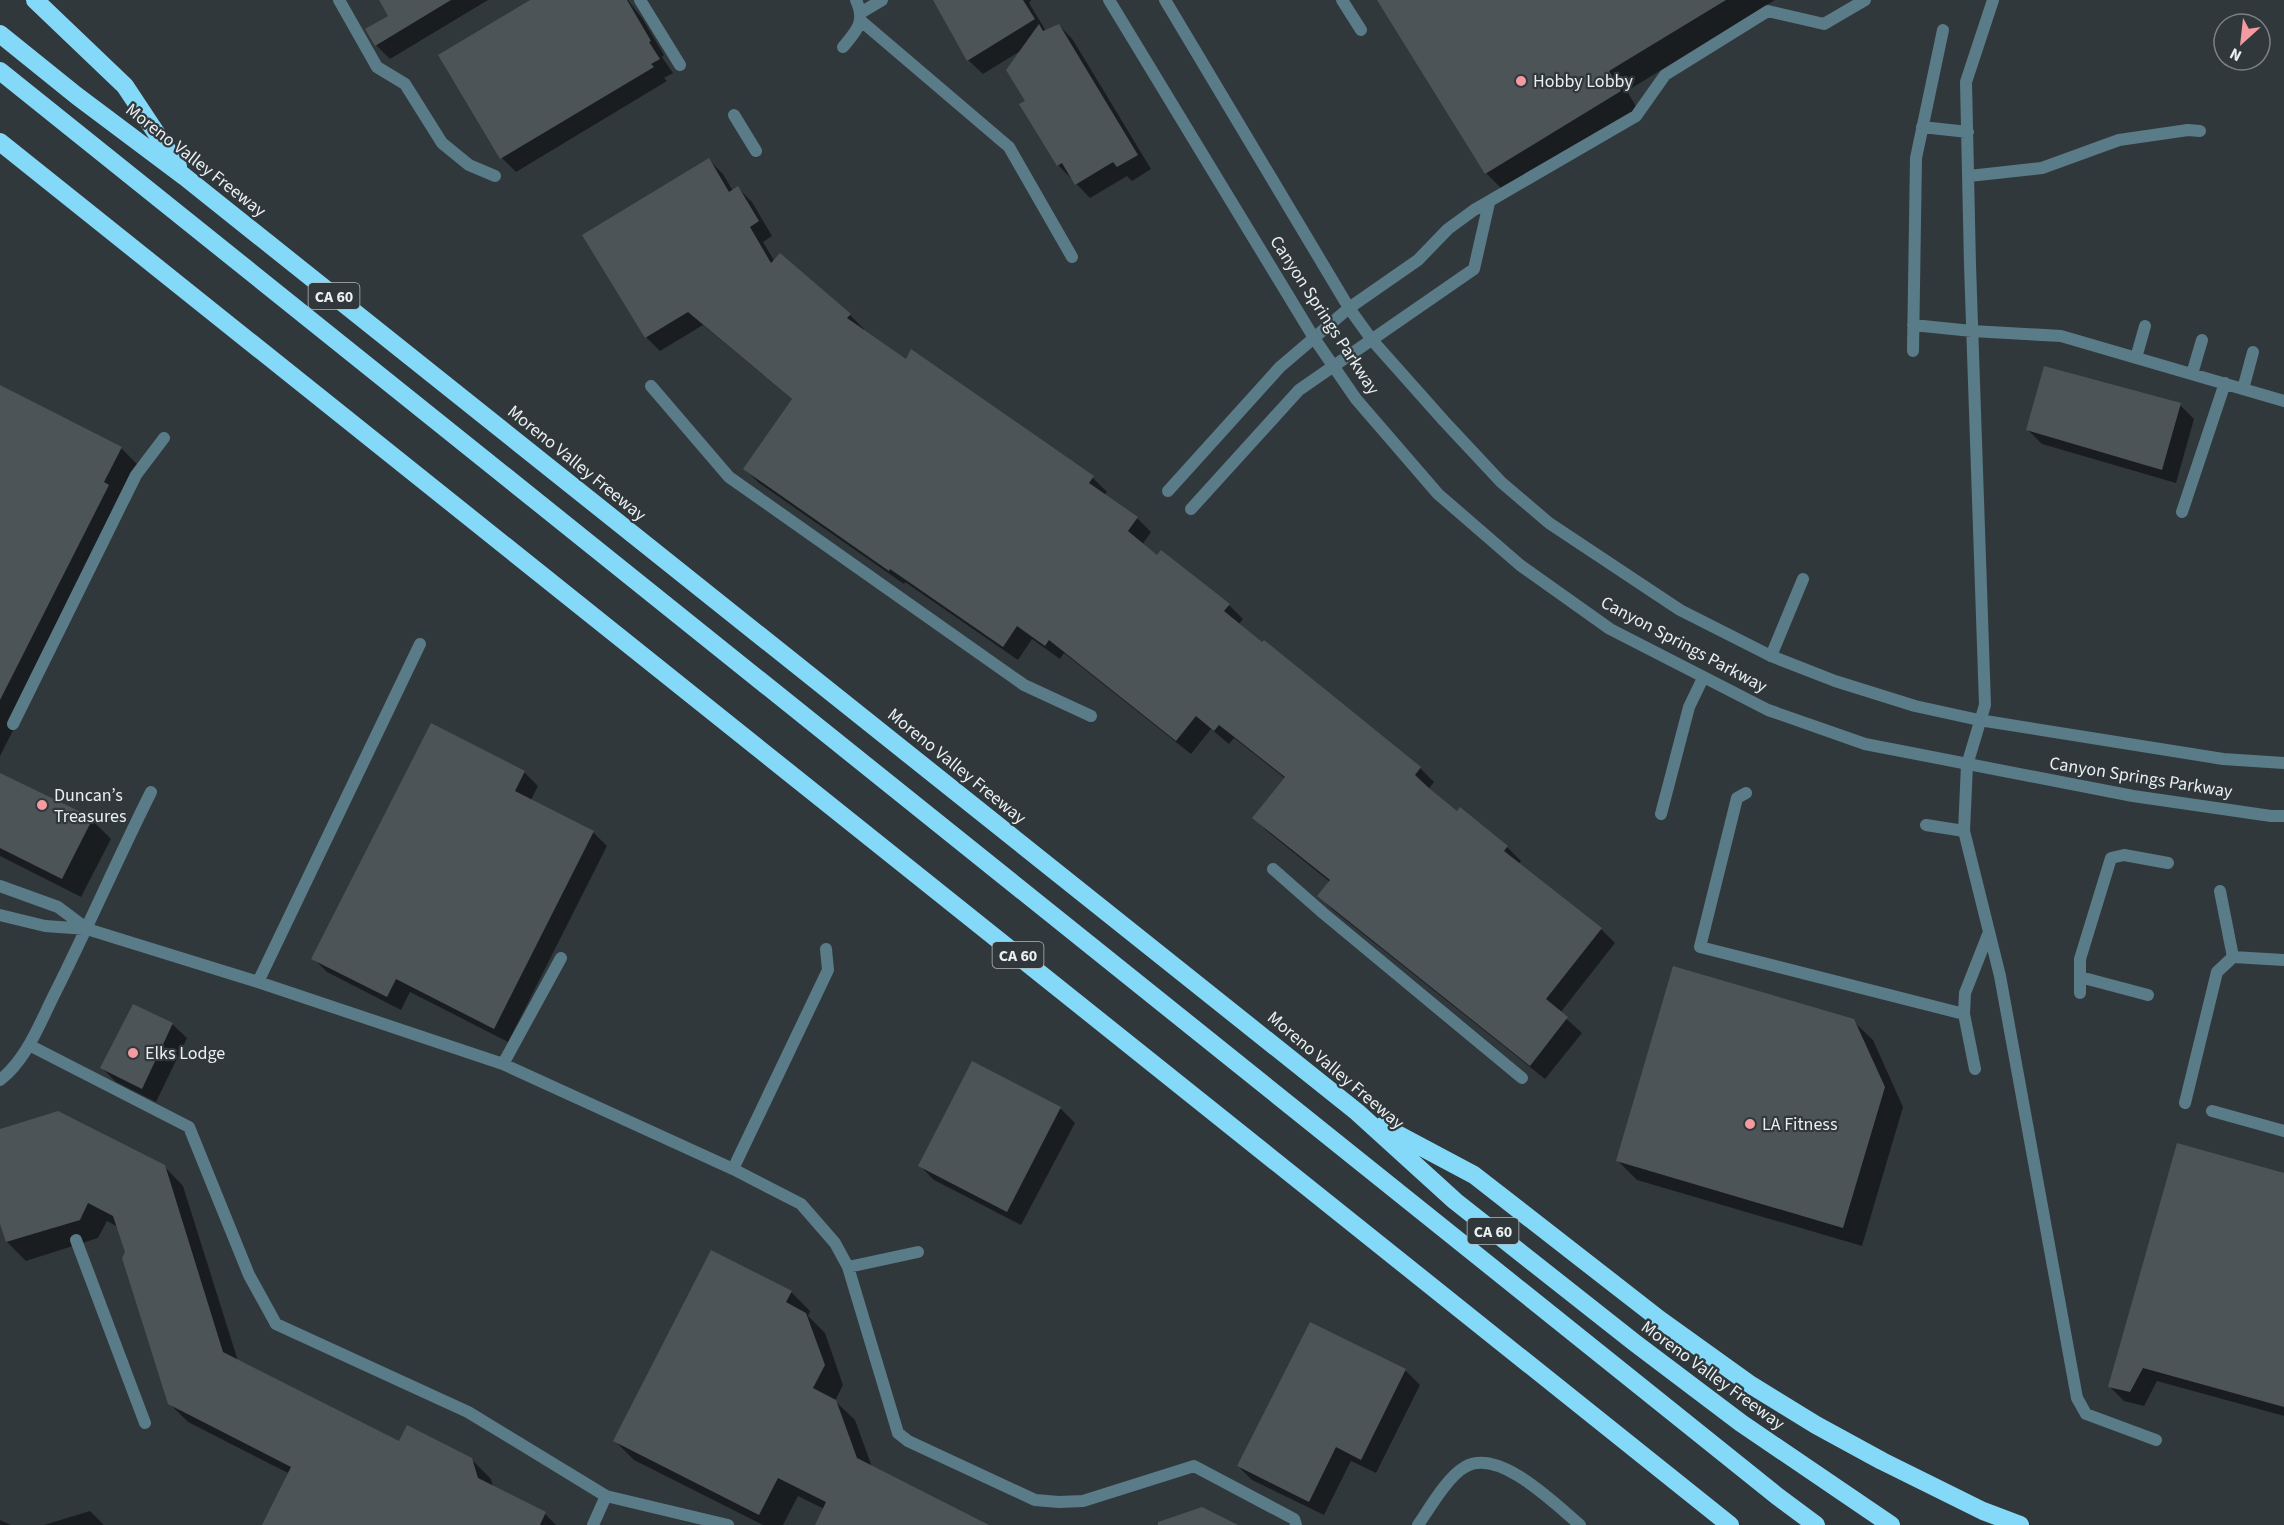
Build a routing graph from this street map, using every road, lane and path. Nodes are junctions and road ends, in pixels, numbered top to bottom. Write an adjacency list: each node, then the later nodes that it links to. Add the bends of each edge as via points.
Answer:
1 (35, 0): 26 (highway, via 125,86)
2 (339, 0): 24 (street, via 377,67 405,84 442,143 469,165)
3 (640, 0): 16 (street)
4 (856, 0): 11 (street)
5 (882, 0): 11 (street)
6 (1109, 0): 33 (street, Canyon Springs Parkway)
7 (1164, 0): 29 (street, Canyon Springs Parkway)
8 (1342, 0): 12 (street)
9 (1865, 0): 27 (street, via 1824,24 1768,11 1665,75 1636,116)
10 (1993, 0): 21 (street, via 1966,82)
11 (861, 16): 15 (street, via 859,28); 28 (street, via 1009,147)
12 (1361, 30)
13 (1942, 30): 19 (street)
14 (0, 34): 26 (highway, Moreno Valley Freeway / CA 60)
15 (843, 47)
16 (680, 65)
17 (0, 71): 102 (highway)
18 (734, 116): 23 (street)
19 (1922, 127): 21 (street); 30 (street, via 1916,158)
20 (2200, 131): 25 (street, via 2120,140 2042,168)
21 (1968, 132): 25 (street)
22 (0, 142): 101 (highway, CA 60)
23 (756, 151)
24 (495, 176)
25 (1969, 176): 32 (street)
26 (185, 177): 87 (highway, Moreno Valley Freeway / CA 60)
27 (1489, 203): 29 (street, via 1448,229 1418,260); 34 (street, via 1474,269)
28 (1072, 257)
29 (1349, 308): 33 (street); 34 (street, Canyon Springs Parkway)
30 (1913, 325): 32 (street); 36 (street)
31 (2145, 326): 38 (street)
32 (1972, 332): 38 (street, via 2061,336); 54 (street, via 1985,705)
33 (1314, 338): 39 (street, Canyon Springs Parkway); 46 (street, via 1280,367)
34 (1372, 340): 39 (street); 51 (street, Canyon Springs Parkway, via 1501,482 1549,523 1680,610)
35 (2202, 340): 40 (street)
36 (1913, 351)
37 (2253, 352): 43 (street)
38 (2136, 358): 40 (street)
39 (1333, 366): 47 (street, via 1299,390); 52 (street, Canyon Springs Parkway, via 1356,399 1438,494 1520,565 1610,628)
40 (2192, 374): 41 (street)
41 (2225, 383): 43 (street); 48 (street)
42 (651, 386): 53 (street, via 729,477 1024,685)
43 (2243, 389): 44 (street)
44 (2284, 400)
45 (164, 438): 55 (street, via 136,475)
46 (1168, 491)
47 (1191, 509)
48 (2182, 512)
49 (1803, 579): 51 (street)
50 (420, 644): 76 (street)
51 (1771, 656): 54 (street, Canyon Springs Parkway, via 1915,706)
52 (1703, 678): 57 (street, Canyon Springs Parkway, via 1768,710 1865,744); 60 (street, via 1689,706)
53 (1091, 716)
54 (1979, 720): 56 (street, Canyon Springs Parkway, via 2223,759); 57 (street)
55 (13, 724)
56 (2284, 763)
57 (1967, 765): 61 (street, Canyon Springs Parkway, via 2133,796); 63 (street)
58 (151, 792): 69 (street)
59 (1746, 793): 79 (street, via 1737,798 1700,947)
60 (1661, 814)
61 (2284, 816)
62 (1926, 825): 63 (street)
63 (1964, 831): 70 (street)
64 (2168, 863): 75 (street, via 2124,855 2111,858 2080,959)
65 (1273, 869): 83 (street)
66 (0, 886): 69 (street, via 58,908)
67 (2220, 891): 72 (street)
68 (0, 915): 69 (street, via 45,926)
69 (87, 929): 76 (street); 80 (street)
70 (1989, 932): 79 (street, via 1965,993); 94 (street, via 2001,976 2077,1398 2086,1414)
71 (826, 949): 89 (street, via 828,970)
72 (2233, 957): 74 (street); 85 (street, via 2217,972)
73 (561, 958): 81 (street)
74 (2284, 960)
75 (2080, 977): 77 (street); 78 (street)
76 (258, 982): 81 (street)
77 (2080, 993)
78 (2148, 995)
79 (1964, 1014): 82 (street)
80 (29, 1045): 84 (street); 95 (street, via 189,1126 249,1275 276,1324 468,1412)
81 (503, 1064): 89 (street)
82 (1975, 1070)
83 (1522, 1078)
84 (0, 1080)
85 (2185, 1103)
86 (2212, 1111): 88 (street)
87 (1357, 1112): 103 (highway, Moreno Valley Freeway / CA 60, via 1455,1201 1635,1343 1751,1430); 104 (highway, via 1474,1175 1751,1385 1882,1461)
88 (2284, 1131)
89 (733, 1169): 92 (street, via 801,1204 835,1243)
90 (76, 1239): 93 (street)
91 (918, 1252): 92 (street)
92 (848, 1267): 98 (street, via 898,1433 908,1442 1035,1500 1050,1502 1083,1501 1194,1466 1294,1519)
93 (145, 1423)
94 (2156, 1440)
95 (606, 1496): 96 (street); 97 (street)
96 (593, 1525)
97 (728, 1525)
98 (1296, 1525)
99 (1418, 1525): 100 (street, via 1466,1466 1492,1463 1527,1480)
100 (1580, 1525)
101 (1730, 1525)
102 (1816, 1525)
103 (1891, 1525)
104 (2019, 1525)

